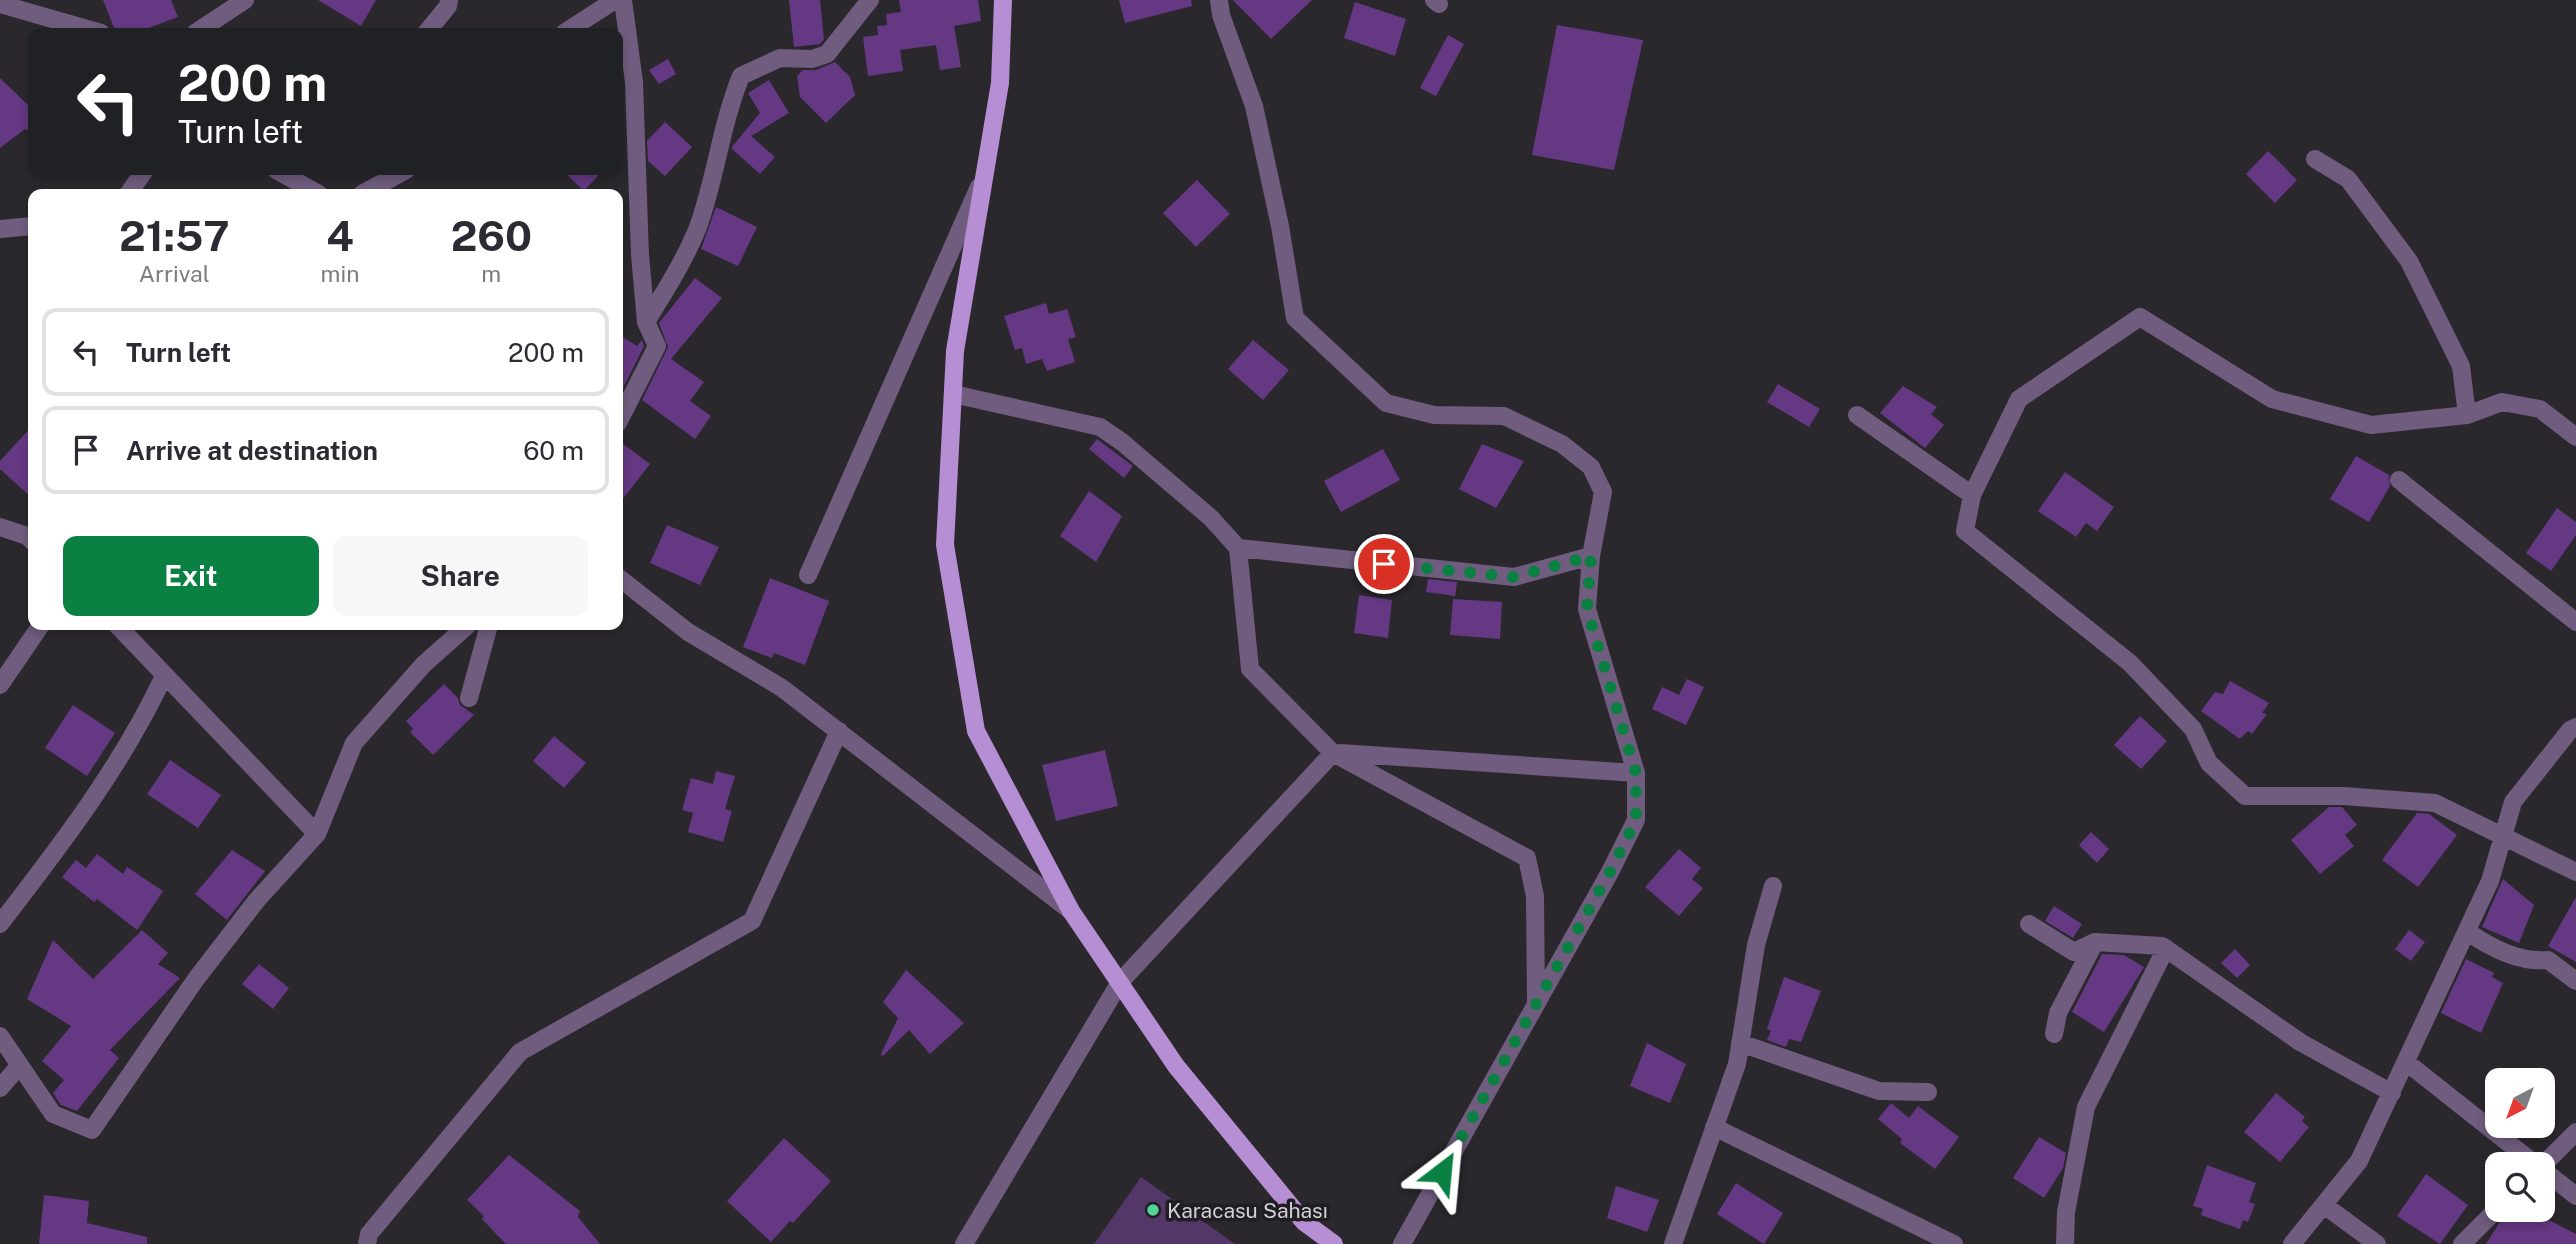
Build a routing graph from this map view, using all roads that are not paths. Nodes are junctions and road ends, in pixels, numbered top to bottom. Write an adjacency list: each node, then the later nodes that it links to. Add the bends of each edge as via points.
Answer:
1 (245, 0): 10 (street)
2 (449, 0): 11 (street)
3 (615, 0): 12 (street)
4 (622, 0): 21 (street, via 634,82)
5 (870, 0): 21 (street, via 827,54 812,59 780,58 741,76 727,110 698,226 674,278)
6 (1003, 0): 16 (main road, via 1000,83)
7 (1219, 0): 32 (street, via 1254,106 1295,318 1386,403 1434,415 1504,416 1591,467 1603,492)
8 (0, 4): 9 (street)
9 (84, 28)
10 (203, 28)
11 (430, 28)
12 (572, 28)
13 (2315, 159): 25 (street, via 2348,179 2409,261 2461,366)
14 (285, 175): 17 (street)
15 (397, 175): 18 (street)
16 (983, 180): 22 (main road, via 955,351); 33 (street)
17 (310, 189)
18 (371, 189)
19 (28, 226): 20 (street)
20 (0, 229)
21 (646, 322): 23 (street, via 657,346)
22 (953, 394): 31 (street, via 1100,427 1211,519); 51 (main road, via 945,545 976,731)
23 (623, 413)
24 (1857, 415): 28 (street)
25 (2467, 415): 26 (street, via 2502,402 2540,409); 28 (street, via 2371,425 2272,399 2140,317 2019,400)
26 (2576, 438)
27 (2399, 480): 35 (street)
28 (1972, 495): 48 (street, via 1965,531 2130,663 2193,729 2209,763 2245,796 2344,796 2435,803)
29 (0, 527): 30 (street)
30 (28, 538)
31 (1238, 548): 32 (street, via 1514,577); 45 (street, via 1250,669)
32 (1591, 556): 46 (street, via 1587,609)
33 (808, 575)
34 (623, 581): 44 (street, via 688,632 782,688)
35 (2576, 622)
36 (38, 630): 41 (street)
37 (122, 630): 40 (street)
38 (462, 630): 47 (street, via 424,664 355,743)
39 (488, 630): 42 (street)
40 (164, 676): 47 (street); 52 (street, via 139,729 75,826)
41 (0, 685)
42 (469, 698)
43 (2574, 724): 48 (street, via 2512,802)
44 (839, 732): 51 (street); 76 (street, via 752,921 520,1052 369,1234)
45 (1333, 753): 46 (street); 58 (street); 59 (street, via 1527,858 1535,896)
46 (1636, 773): 59 (street, via 1636,820)
47 (317, 834): 64 (street, via 257,900 196,979 92,1130 53,1114)
48 (2504, 837): 49 (street); 54 (street)
49 (2576, 872)
50 (1773, 886): 62 (street, via 1756,945)
51 (1071, 911): 58 (main road)
52 (0, 924)
53 (2029, 924): 55 (street, via 2074,952)
54 (2468, 932): 57 (street, via 2530,962 2549,960); 63 (street)
55 (2095, 942): 56 (street); 60 (street, via 2058,1013)
56 (2166, 948): 67 (street, via 2300,1042); 82 (street, via 2087,1107 2066,1212)
57 (2576, 981)
58 (1120, 982): 77 (street); 78 (main road, via 1176,1066 1304,1222)
59 (1536, 1006): 79 (street)
60 (2054, 1034)
61 (0, 1036): 64 (street)
62 (1740, 1043): 66 (street, via 1879,1091); 68 (street)
63 (2406, 1062): 67 (street); 70 (street)
64 (20, 1065): 65 (street)
65 (0, 1088)
66 (1928, 1092)
67 (2392, 1093): 74 (street, via 2358,1161)
68 (1714, 1127): 80 (street); 81 (street)
69 (2576, 1132): 71 (street)
70 (2520, 1152)
71 (2555, 1154)
72 (2555, 1178): 73 (street)
73 (2576, 1196)
74 (2324, 1205): 83 (street); 84 (street)
75 (2485, 1221): 85 (street)
76 (367, 1244)
77 (964, 1244)
78 (1334, 1244)
79 (1402, 1244)
80 (1673, 1244)
81 (1954, 1244)
82 (2065, 1244)
83 (2292, 1244)
84 (2377, 1244)
85 (2462, 1244)

